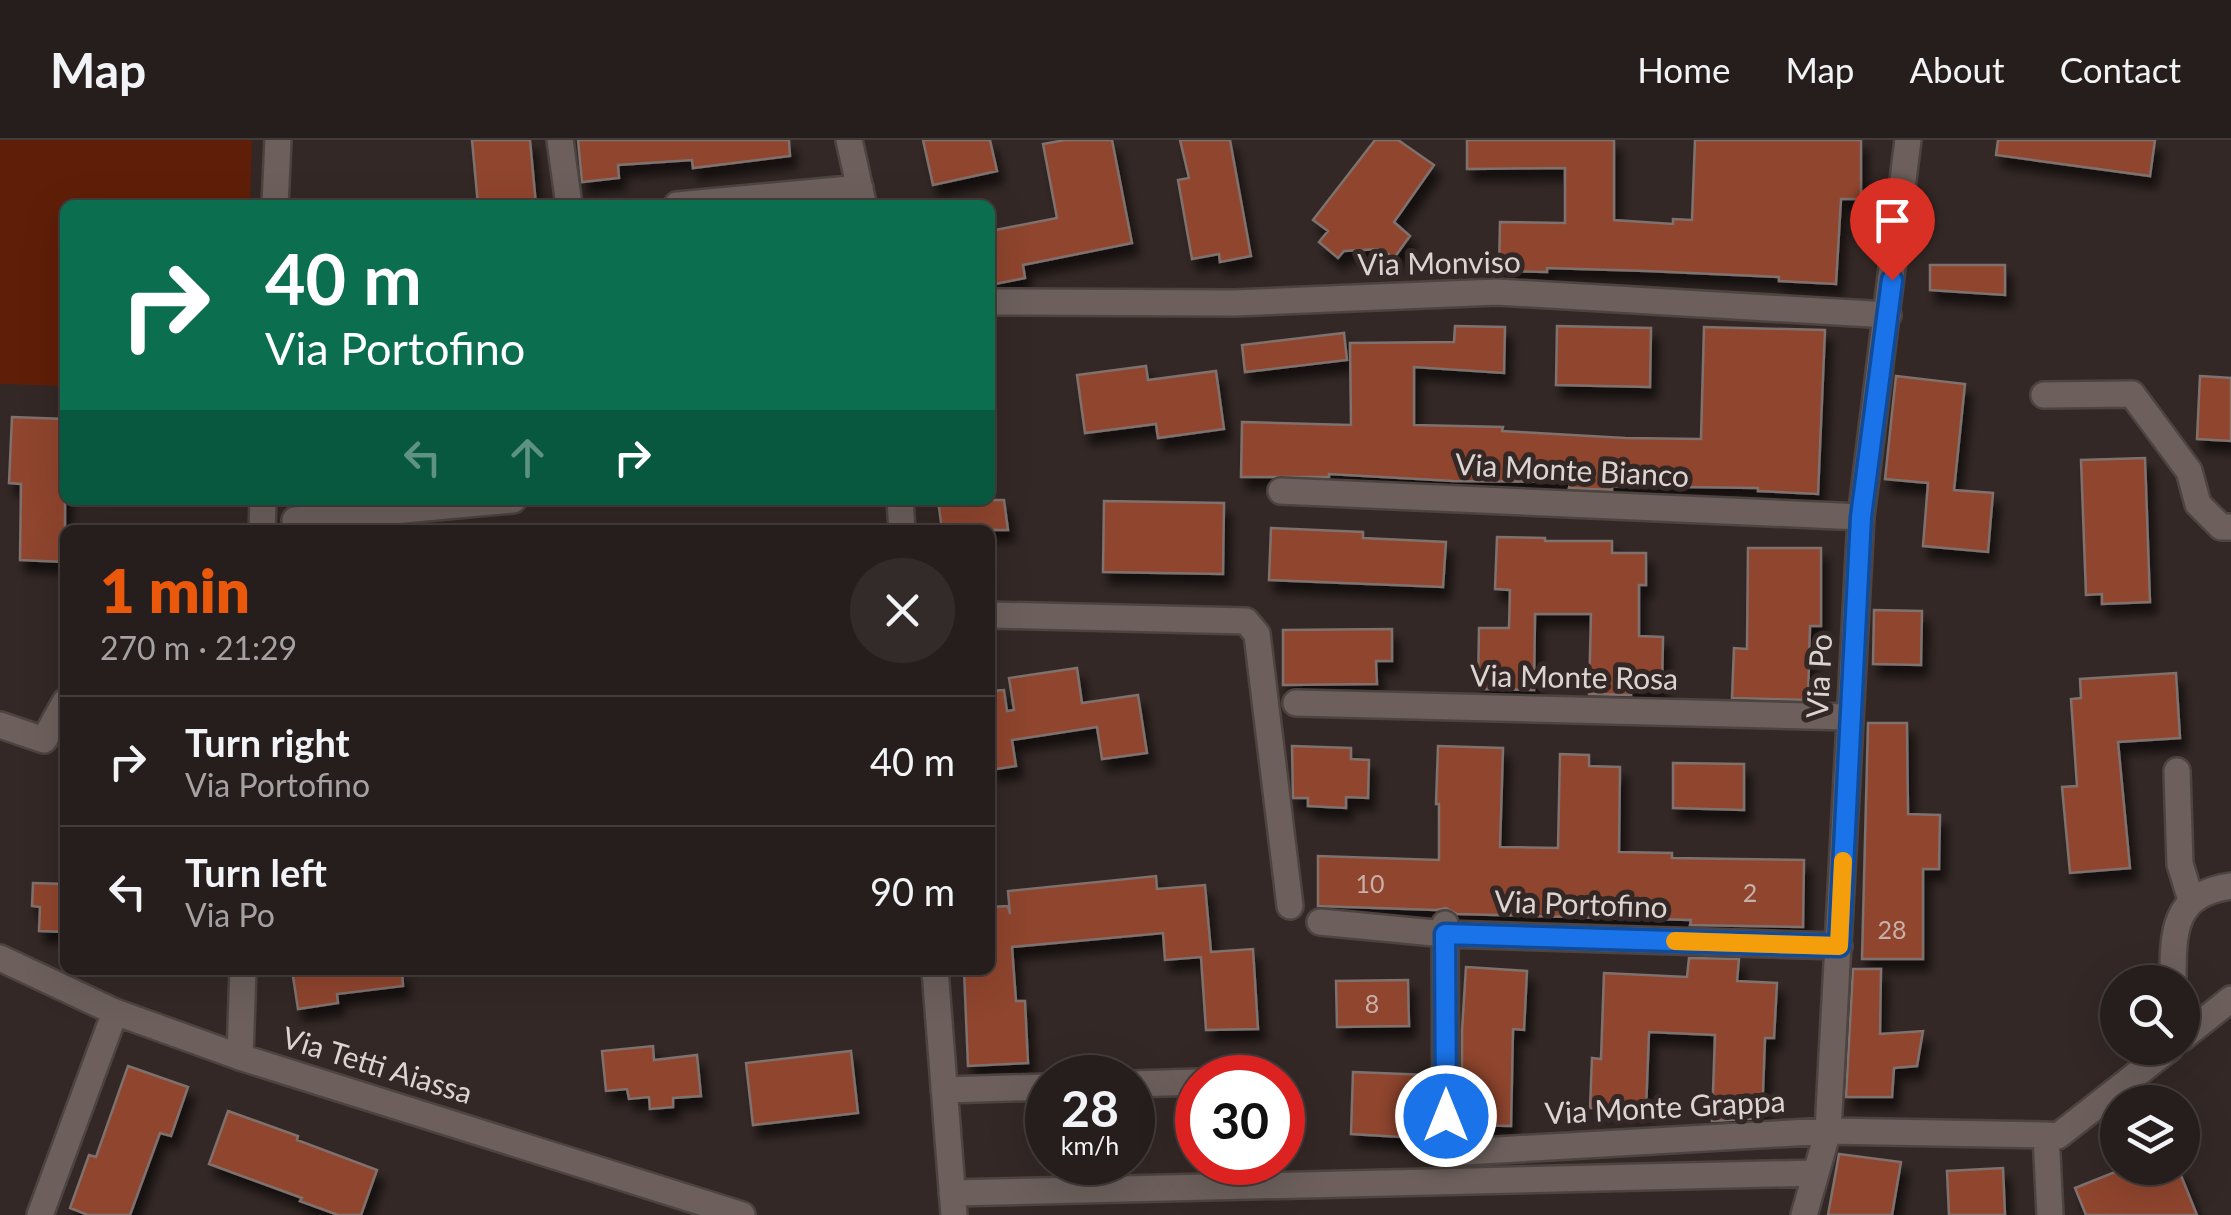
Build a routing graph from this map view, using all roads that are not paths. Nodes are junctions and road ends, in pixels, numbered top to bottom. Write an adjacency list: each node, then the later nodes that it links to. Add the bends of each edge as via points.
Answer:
1 (278, 140): 6 (street)
2 (560, 140): 7 (street)
3 (849, 140): 5 (street)
4 (1908, 140): 10 (street, Via Po)
5 (862, 197): 8 (street)
6 (275, 200)
7 (568, 200)
8 (793, 200)
9 (995, 302): 10 (street, Via Monviso, via 1234,303 1497,292)
10 (1888, 315): 14 (street, Via Po)
11 (2044, 395): 16 (street, via 2132,394 2189,472 2198,504 2221,527)
12 (1281, 491): 14 (street, Via Monte Bianco)
13 (458, 505): 15 (street)
14 (1861, 517): 20 (street, Via Po)
15 (295, 520)
16 (2231, 527)
17 (995, 616): 25 (street, via 1246,621 1256,634)
18 (1296, 703): 20 (street, Via Monte Rosa)
19 (60, 711): 21 (street, via 44,740)
20 (1850, 717): 28 (street, Via Po)
21 (0, 725)
22 (2176, 770): 24 (street, via 2180,864)
23 (2231, 886): 24 (street)
24 (2191, 900): 30 (street, via 2173,931)
25 (1290, 906)
26 (1320, 922): 27 (street, Via Portofino)
27 (1445, 929): 28 (street, Via Portofino); 42 (street, Via Monte Grappa, via 1446,1153)
28 (1839, 946): 42 (street, Via Po)
29 (0, 958): 34 (street, Via Tetti Aiassa)
30 (2173, 965)
31 (243, 975): 36 (street)
32 (936, 975): 41 (street)
33 (2231, 999): 35 (street)
34 (116, 1012): 36 (street, Via Tetti Aiassa); 48 (street)
35 (2200, 1024)
36 (240, 1058): 49 (street, Via Tetti Aiassa)
37 (2140, 1065): 39 (street)
38 (2148, 1065): 39 (street)
39 (2133, 1077): 43 (street, via 2058,1136)
40 (1025, 1088): 41 (street)
41 (944, 1090): 47 (street)
42 (1828, 1131): 43 (street, Via Monte Grappa); 44 (street, Via Po)
43 (2046, 1135): 51 (street)
44 (1816, 1173): 45 (street); 50 (street, Via Po)
45 (1305, 1174)
46 (1175, 1183): 47 (street)
47 (953, 1204)
48 (40, 1215)
49 (742, 1215)
50 (1804, 1215)
51 (2050, 1215)

